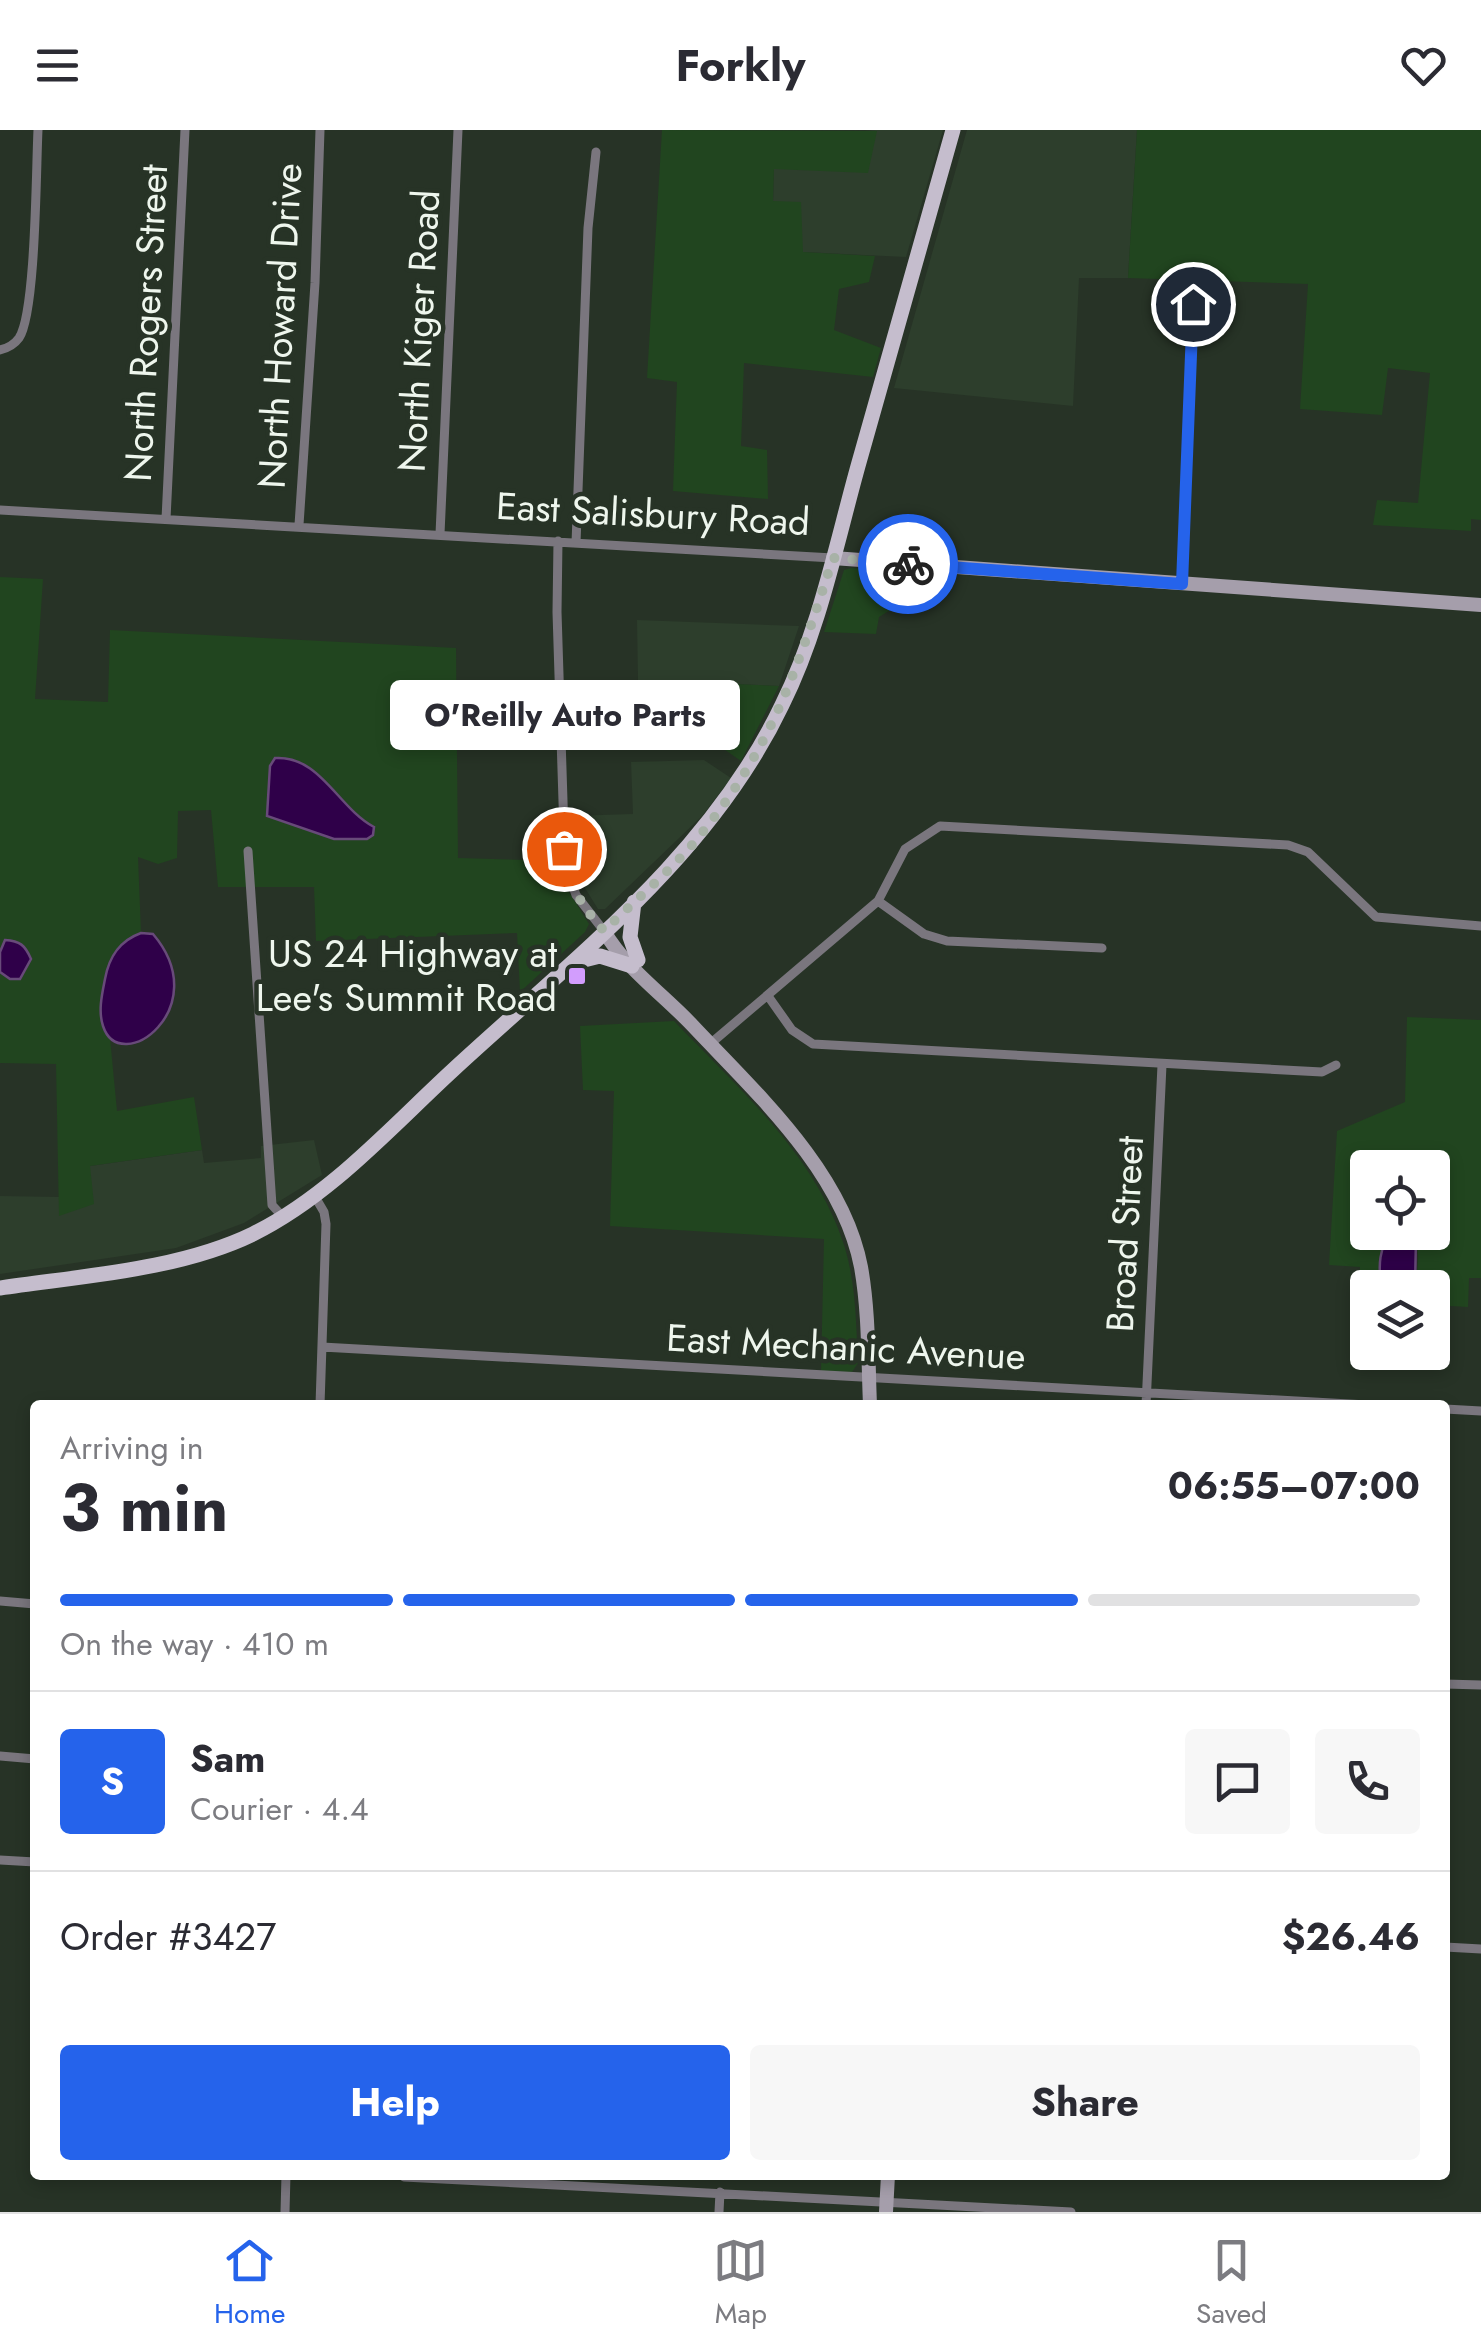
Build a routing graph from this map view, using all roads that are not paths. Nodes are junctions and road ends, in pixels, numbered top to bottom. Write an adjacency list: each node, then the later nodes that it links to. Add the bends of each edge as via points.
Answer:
1 (38, 130): 8 (street, via 30,296 18,339)
2 (185, 130): 10 (street, North Rogers Street)
3 (320, 130): 11 (street, North Howard Drive)
4 (458, 130): 12 (street, North Kiger Road)
5 (953, 130): 15 (main road)
6 (596, 152): 14 (street)
7 (1194, 286): 16 (street)
8 (0, 350)
9 (0, 510): 10 (street, East Salisbury Road)
10 (166, 520): 11 (street, East Salisbury Road)
11 (299, 525): 12 (street, East Salisbury Road)
12 (440, 534): 13 (street, East Salisbury Road)
13 (558, 542): 14 (street, East Salisbury Road); 22 (street, via 564,856 576,895)
14 (576, 542): 15 (street, East Salisbury Road)
15 (833, 558): 16 (main road, East Salisbury Road); 20 (main road, via 797,670 761,746 694,841)
16 (1182, 584): 17 (main road, East Salisbury Road)
17 (1481, 605)
18 (248, 851): 31 (street, via 272,1205)
19 (878, 901): 21 (street, via 906,849 940,826 1288,845 1308,852 1376,917); 23 (street, via 924,934 948,940); 26 (street)
20 (634, 902): 22 (main road); 24 (main road)
21 (1481, 926)
22 (604, 931): 24 (main road); 25 (main road)
23 (1102, 948)
24 (635, 963): 25 (main road, via 600,956); 27 (main road)
25 (568, 964): 30 (main road)
26 (768, 996): 27 (street); 28 (street, via 792,1030 813,1044)
27 (710, 1044): 34 (main road, via 831,1186 860,1265)
28 (1162, 1065): 29 (street, via 1322,1072); 35 (street, Broad Street)
29 (1336, 1065)
30 (314, 1196): 31 (main road); 33 (street, via 326,1224)
31 (284, 1216): 32 (main road, via 187,1257)
32 (0, 1288)
33 (322, 1347): 34 (street, East Mechanic Avenue); 36 (street)
34 (869, 1379): 35 (street, East Mechanic Avenue); 37 (main road)
35 (1147, 1399): 38 (street, East Mechanic Avenue)
36 (320, 1400)
37 (870, 1400)
38 (1184, 1400)
39 (1450, 1409): 40 (street)
40 (1481, 1411)
41 (0, 1602): 42 (street)
42 (30, 1604)
43 (1450, 1684): 44 (street)
44 (1481, 1686)
45 (0, 1756): 46 (street)
46 (30, 1759)
47 (0, 1860): 48 (street)
48 (30, 1862)
49 (1450, 1947): 50 (street)
50 (1481, 1949)
51 (286, 2180): 59 (street)
52 (492, 2180): 55 (street)
53 (652, 2180): 55 (street)
54 (888, 2180): 57 (main road)
55 (652, 2188): 56 (street)
56 (720, 2192): 57 (street); 60 (street)
57 (886, 2206): 58 (street)
58 (922, 2207): 61 (street)
59 (285, 2212)
60 (719, 2212)
61 (1059, 2212): 62 (street)
62 (1070, 2212)

